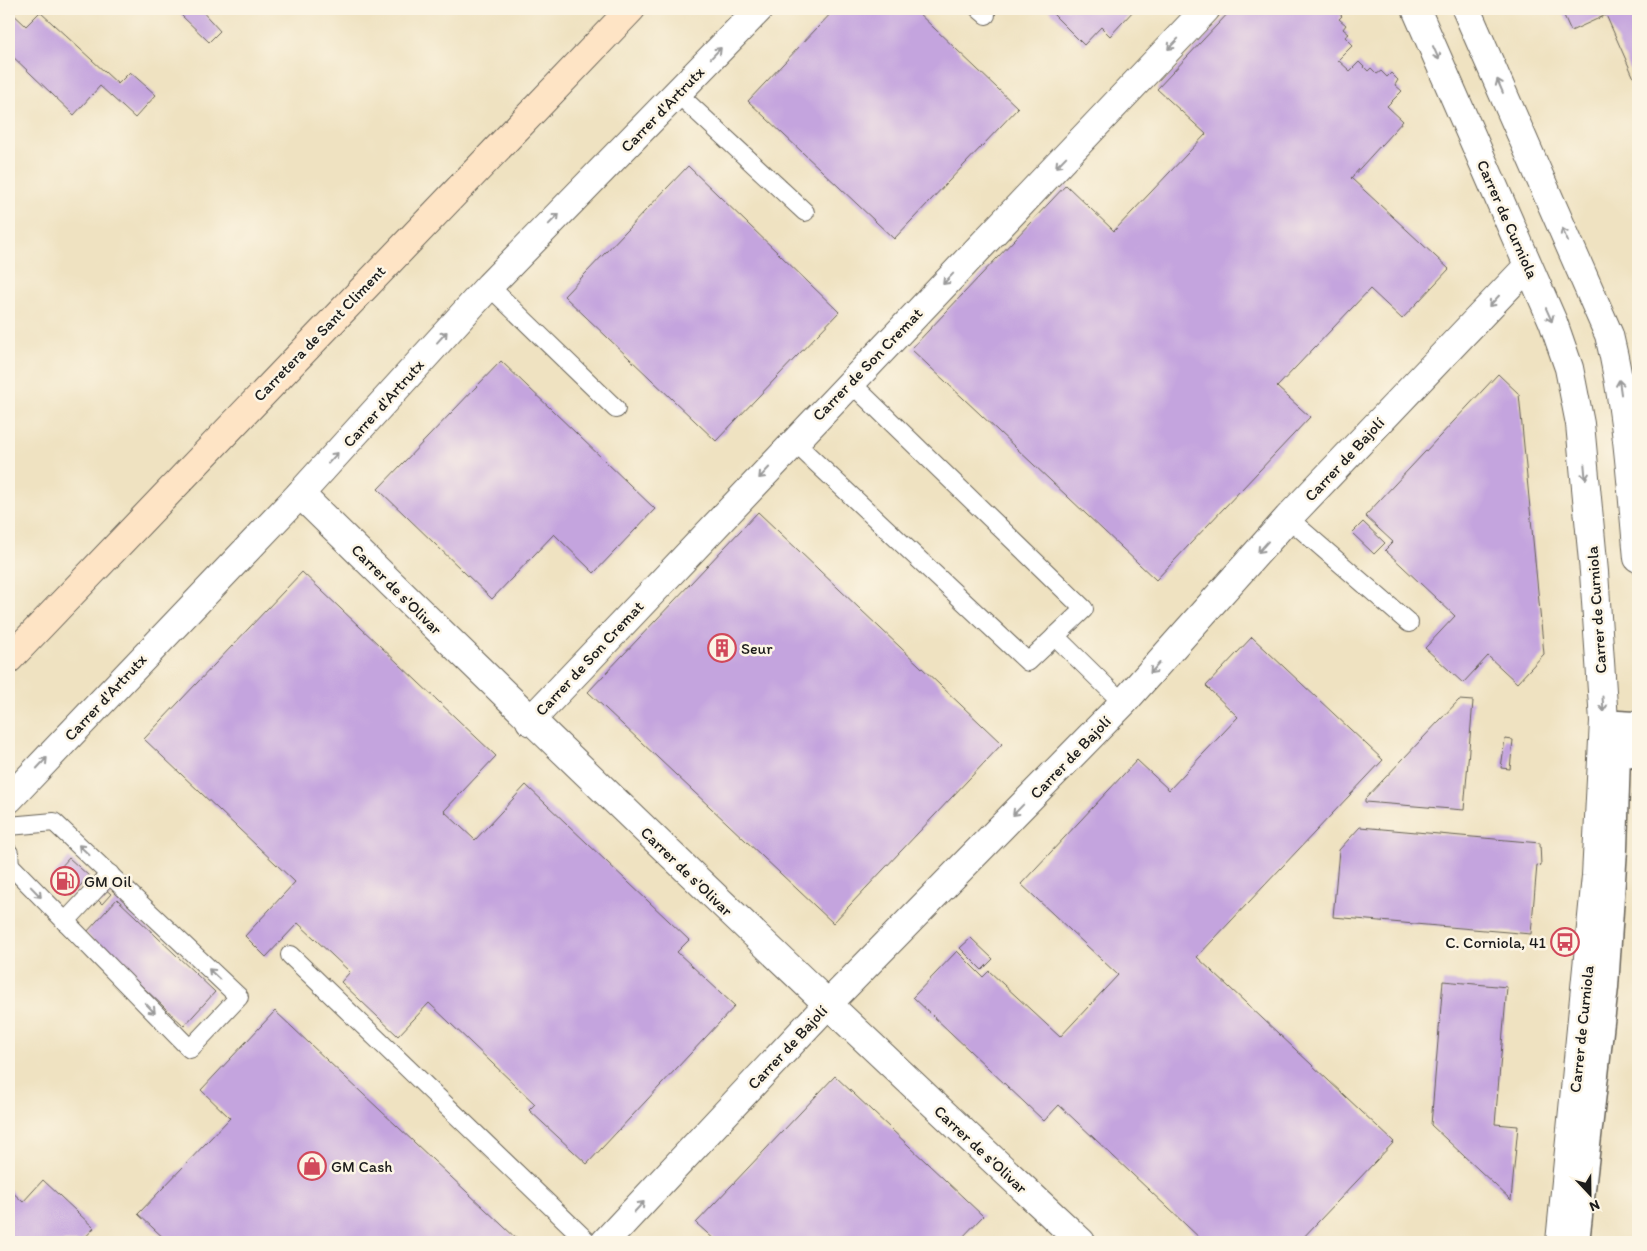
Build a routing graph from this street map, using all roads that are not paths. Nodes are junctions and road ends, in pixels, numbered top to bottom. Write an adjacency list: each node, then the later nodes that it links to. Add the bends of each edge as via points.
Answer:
1 (631, 9): 19 (main road, Carretera de Sant Climent)
2 (759, 9): 6 (street, Carrer d'Artrutx, one-way to 2)
3 (1206, 9): 10 (street, Carrer de Son Cremat, one-way to 10)
4 (1416, 9): 8 (street, Carrer de Curniola, one-way to 8)
5 (1466, 9): 14 (street, one-way to 5, via 1618,374 1609,335)
6 (677, 93): 7 (lane); 9 (street, Carrer d'Artrutx, one-way to 6)
7 (805, 212)
8 (1528, 266): 15 (street, Carrer de Bajolí, one-way to 15); 27 (street, Carrer de Curniola, one-way to 27, via 1569,368 1580,424 1604,720)
9 (489, 286): 11 (lane); 13 (street, Carrer d'Artrutx, one-way to 9)
10 (850, 382): 12 (street, Carrer de Son Cremat); 18 (lane, via 1084,608)
11 (616, 409)
12 (793, 441): 18 (lane, via 1028,662); 21 (street, Carrer de Son Cremat, one-way to 21)
13 (300, 494): 21 (street, Carrer de s'Olivar); 23 (street, Carrer d'Artrutx, one-way to 13)
14 (1636, 517): 16 (street)
15 (1288, 518): 17 (lane); 20 (street, Carrer de Bajolí, one-way to 20)
16 (1638, 558)
17 (1409, 624)
18 (1056, 636): 20 (lane)
19 (9, 659)
20 (1123, 703): 30 (street, Carrer de Bajolí, one-way to 30)
21 (530, 721): 30 (street, Carrer de s'Olivar)
22 (1638, 756): 27 (street, via 1635,725 1618,724)
23 (9, 799)
24 (9, 826): 26 (lane, one-way to 24, via 54,822)
25 (9, 853): 28 (lane, one-way to 28, via 10,865)
26 (110, 874): 28 (lane); 28 (lane, one-way to 26, via 190,1049 239,997)
27 (1604, 876): 34 (street, Carrer de Curniola); 35 (street, via 1605,987)
28 (65, 922)
29 (290, 955): 31 (lane)
30 (827, 1005): 32 (street, Carrer de Bajolí, one-way to 30); 33 (street, Carrer de s'Olivar)
31 (588, 1242)
32 (605, 1242)
33 (1081, 1242)
34 (1560, 1242)
35 (1576, 1242)

